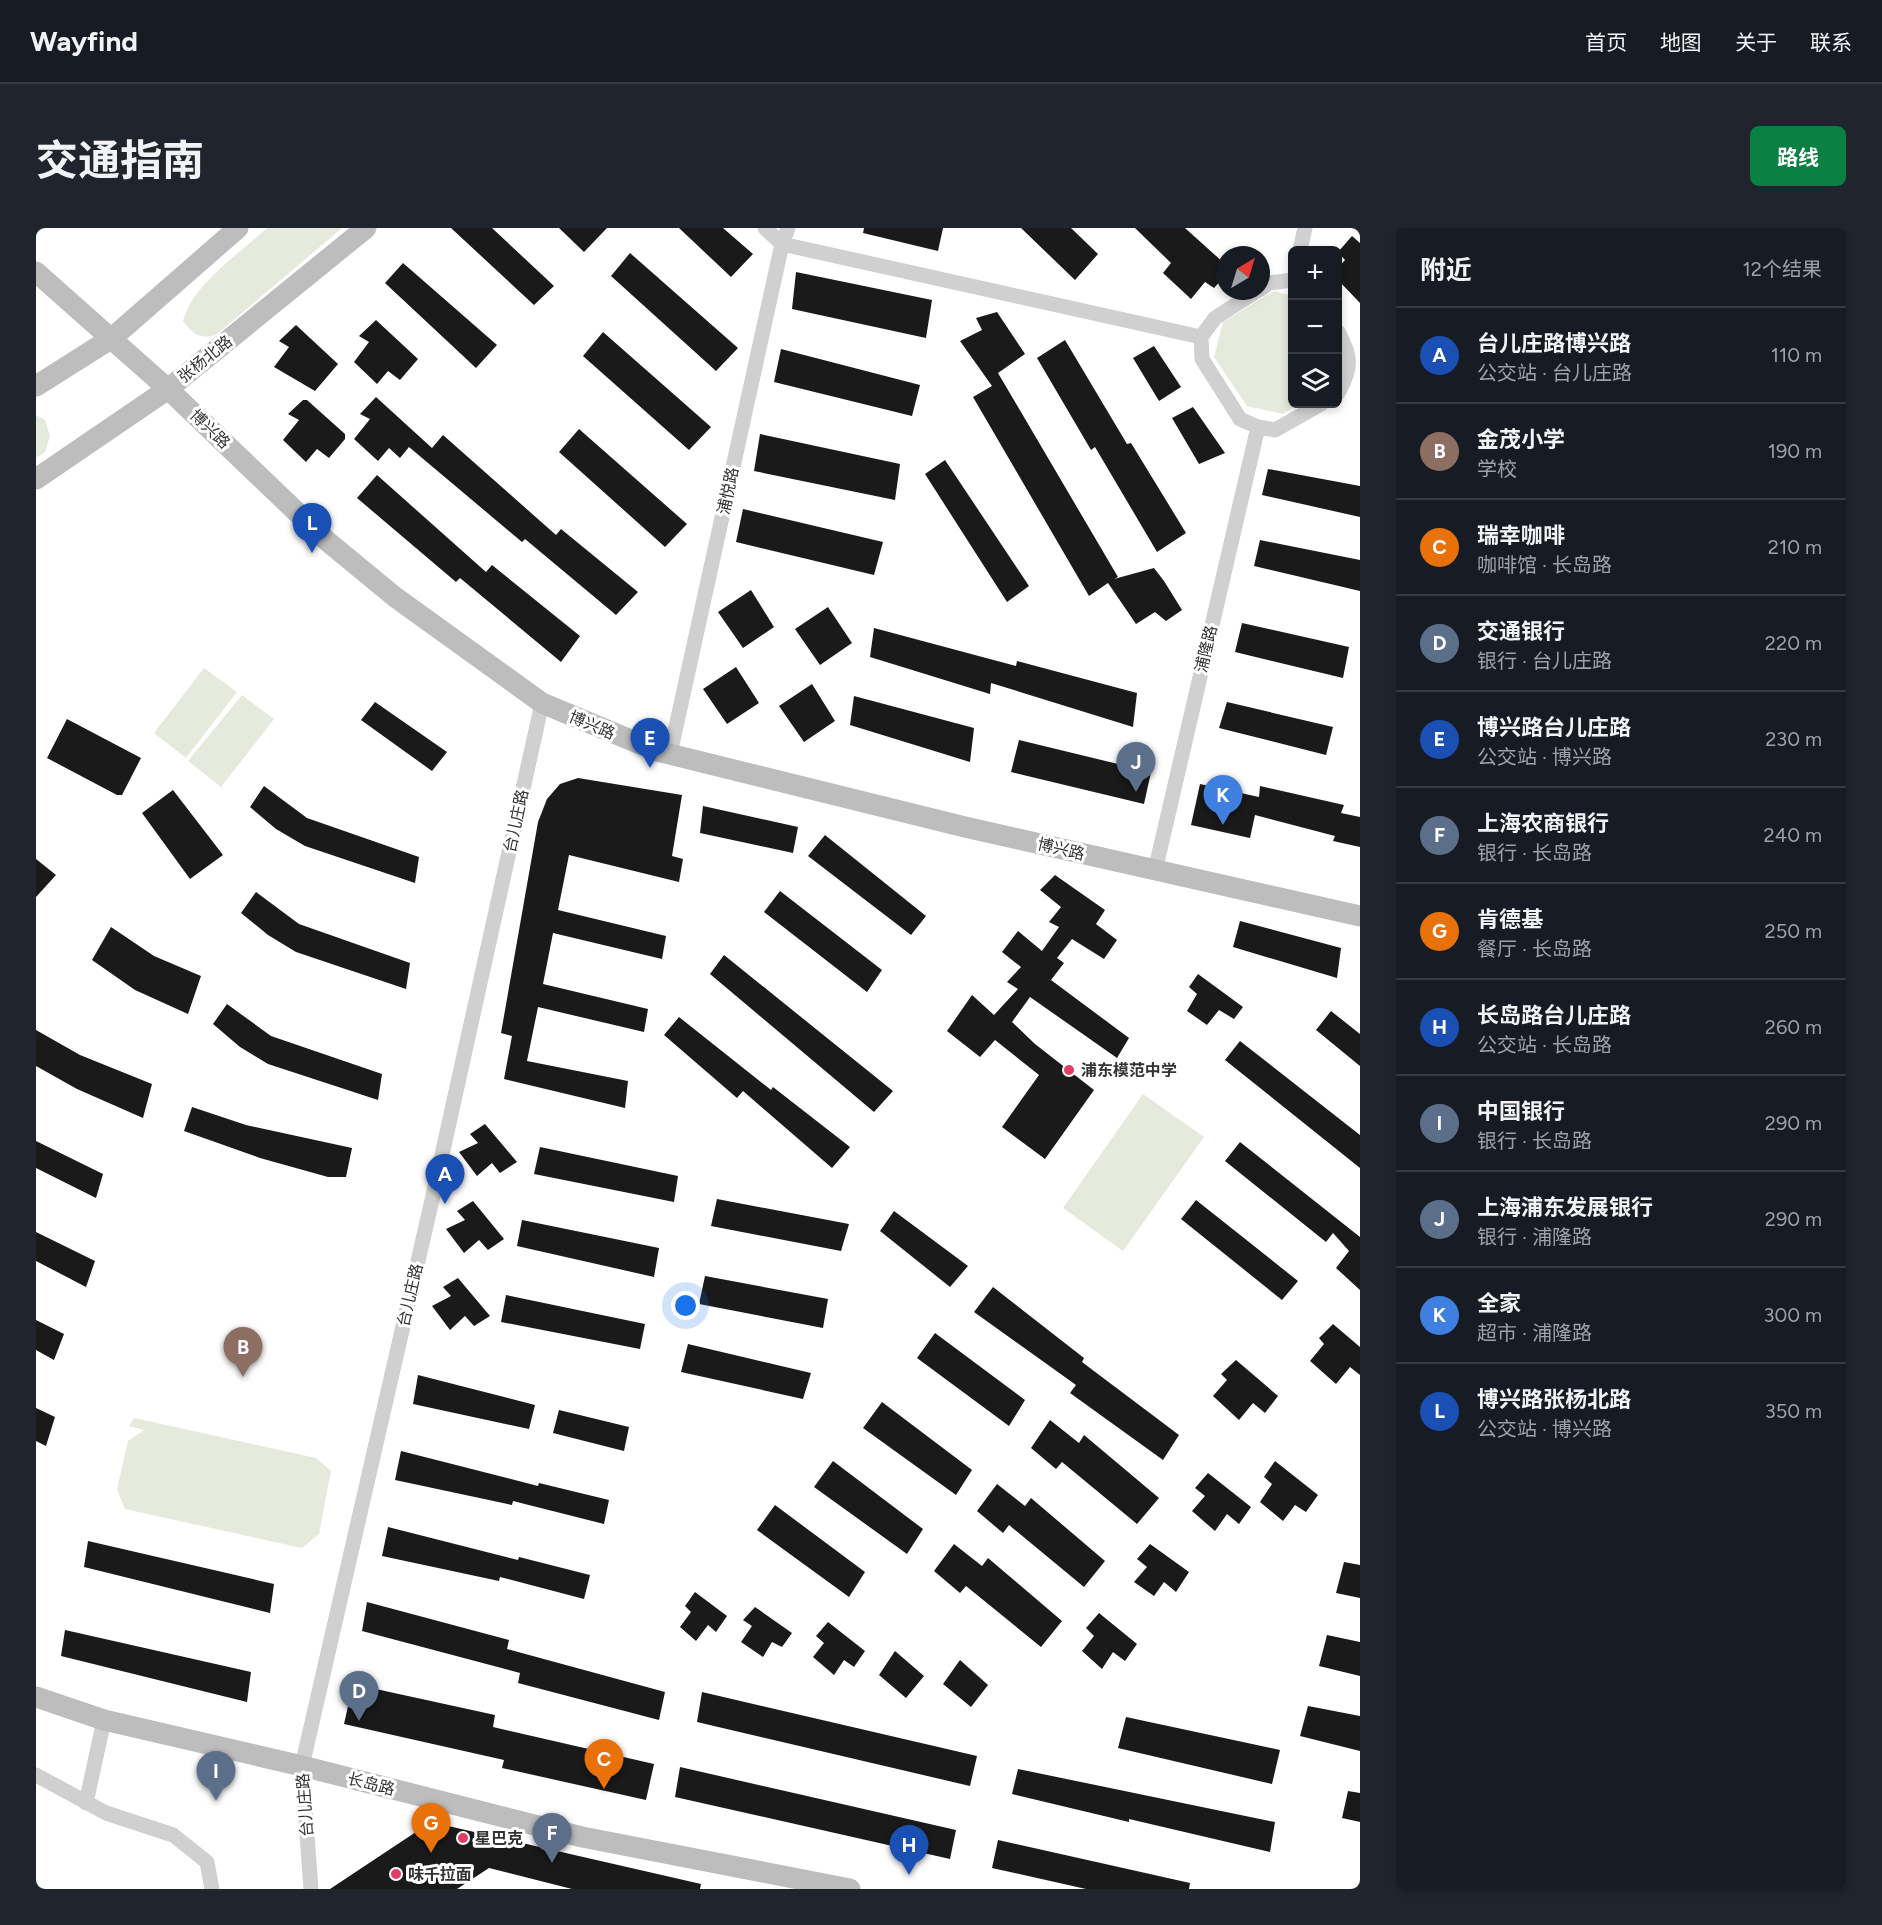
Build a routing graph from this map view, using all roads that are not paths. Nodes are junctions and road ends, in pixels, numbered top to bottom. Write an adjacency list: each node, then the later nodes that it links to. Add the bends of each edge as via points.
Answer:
1 (238, 228): 13 (street)
2 (366, 228): 18 (street, 张杨北路)
3 (765, 228): 6 (street)
4 (788, 228): 6 (street, 浦悦路)
5 (1305, 228): 7 (street)
6 (782, 244): 12 (street); 23 (street, 浦悦路)
7 (1301, 246)
8 (36, 272): 13 (street, 博兴路)
9 (1288, 281): 10 (street)
10 (1270, 284)
11 (1243, 300): 12 (street, via 1215,318)
12 (1201, 337): 20 (street, via 1202,359 1240,419)
13 (112, 338): 16 (street); 18 (street, 博兴路)
14 (1342, 340): 15 (street)
15 (1354, 376): 17 (street)
16 (36, 386)
17 (1342, 389)
18 (168, 390): 21 (street, 张杨北路); 22 (street, 博兴路, via 327,541 395,597)
19 (1314, 408): 20 (street, via 1275,430)
20 (1258, 427): 24 (street, 浦隆路)
21 (36, 479)
22 (542, 703): 23 (street, 博兴路); 28 (street, 台儿庄路)
23 (670, 754): 24 (street, 博兴路)
24 (1155, 871): 25 (street, 博兴路)
25 (1360, 916)
26 (36, 1697): 27 (street, 长岛路)
27 (104, 1720): 28 (street, 长岛路); 30 (street)
28 (302, 1766): 32 (street, 台儿庄路); 33 (street, 长岛路, via 582,1837)
29 (36, 1775): 30 (street)
30 (86, 1803): 31 (street, via 173,1835 207,1862)
31 (212, 1889)
32 (311, 1889)
33 (850, 1889)

